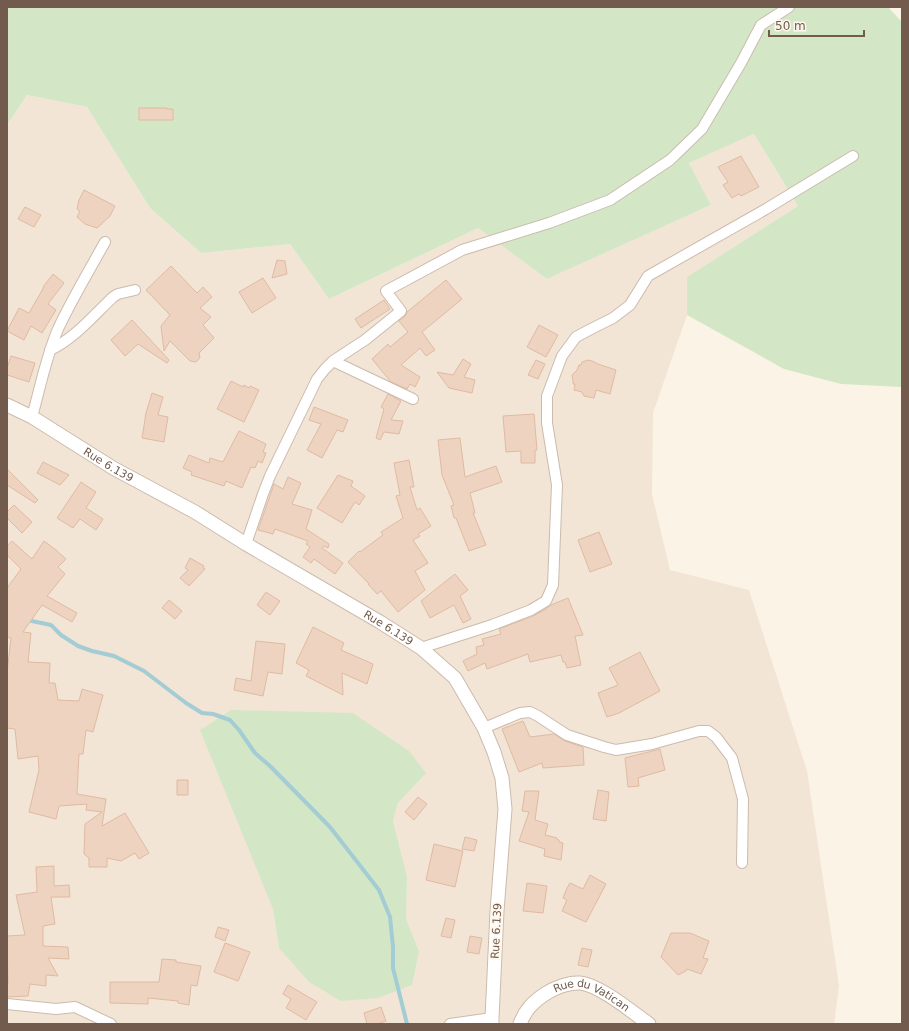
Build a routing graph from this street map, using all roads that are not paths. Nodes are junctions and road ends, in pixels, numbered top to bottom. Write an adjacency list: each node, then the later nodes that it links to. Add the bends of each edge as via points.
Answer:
1 (789, 7): 6 (street, via 761,25 741,64 702,128 670,160 610,200 549,223 462,250 386,290 401,311 365,340)
2 (853, 156): 11 (street, via 648,276 630,304 613,318 576,337 562,356 547,396 547,423 557,485 553,585 546,601 531,610 492,625)
3 (105, 242): 5 (street, via 70,306)
4 (135, 290): 5 (street, via 113,297 71,337)
5 (50, 350): 9 (street)
6 (333, 361): 7 (street); 10 (street, via 318,379 270,476)
7 (413, 399)
8 (7, 405): 9 (street, Rue 6.139)
9 (32, 417): 10 (street, Rue 6.139, via 113,468 195,512)
10 (246, 544): 11 (street, Rue 6.139)
11 (421, 648): 12 (street, Rue 6.139, via 455,678)
12 (484, 728): 13 (street, via 520,713 530,712 567,735 616,750 652,744 699,730 708,732 716,737 732,758 743,799); 15 (street, Rue 6.139, via 502,778 505,808)
13 (742, 863)
14 (7, 1004): 16 (street, via 56,1009 75,1008)
15 (492, 1021): 17 (street)
16 (111, 1024)
17 (450, 1024)
18 (520, 1024): 19 (street, Rue du Vatican, via 523,1015 535,1000 551,990 580,983 592,986 613,998)
19 (649, 1024)

